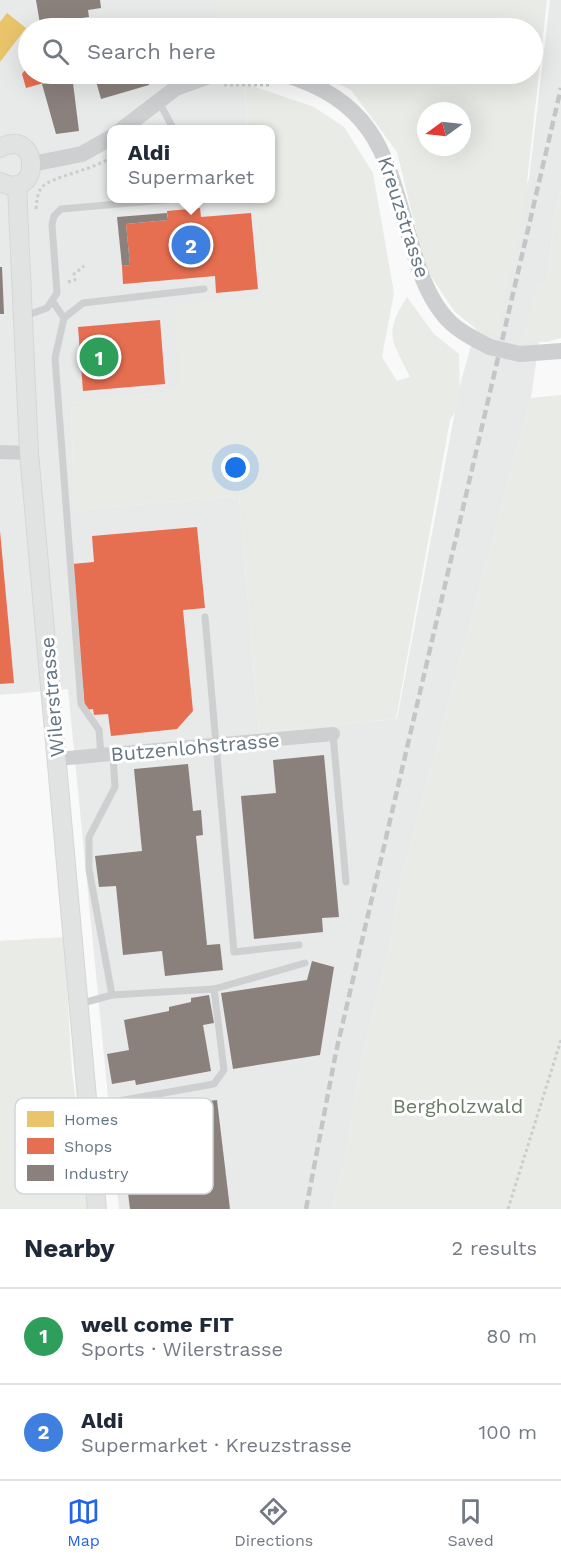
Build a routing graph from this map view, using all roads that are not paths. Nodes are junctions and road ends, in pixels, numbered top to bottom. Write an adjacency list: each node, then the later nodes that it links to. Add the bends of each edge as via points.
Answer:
1 (185, 84): 3 (street)
2 (296, 84): 15 (street, Kreuzstrasse, bridge, via 329,93 346,105 382,149 430,294 451,323 490,347 520,354)
3 (158, 100): 4 (street); 5 (lane)
4 (126, 125)
5 (172, 125)
6 (107, 139): 8 (street, via 82,154)
7 (1, 144): 8 (main road, via 20,146)
8 (32, 164): 9 (main road, via 29,176)
9 (9, 184): 13 (main road, Wilerstrasse)
10 (130, 203): 12 (lane, via 61,209 54,216 51,225 57,293)
11 (204, 289): 14 (lane, via 83,303)
12 (53, 302): 13 (lane, via 48,308); 14 (lane)
13 (22, 316): 17 (main road, Wilerstrasse)
14 (64, 318): 21 (lane, via 55,358 81,704 99,730)
15 (561, 351)
16 (0, 452): 17 (street)
17 (29, 453): 22 (main road, Wilerstrasse)
18 (206, 618): 20 (lane)
19 (333, 734): 20 (street, Butzenlohstrasse); 23 (lane)
20 (216, 744): 21 (street, Butzenlohstrasse); 24 (lane, via 234,952)
21 (107, 755): 22 (street, Butzenlohstrasse); 27 (lane, via 115,788 89,837 89,870)
22 (57, 759): 28 (main road, Wilerstrasse)
23 (346, 882)
24 (299, 945)
25 (305, 963): 26 (lane)
26 (214, 989): 27 (lane); 30 (lane, via 224,1070 213,1084)
27 (112, 995): 28 (lane)
28 (79, 1004): 29 (main road, Wilerstrasse)
29 (86, 1098)
30 (133, 1098)
31 (96, 1194): 32 (main road, Wilerstrasse)
32 (98, 1209)

